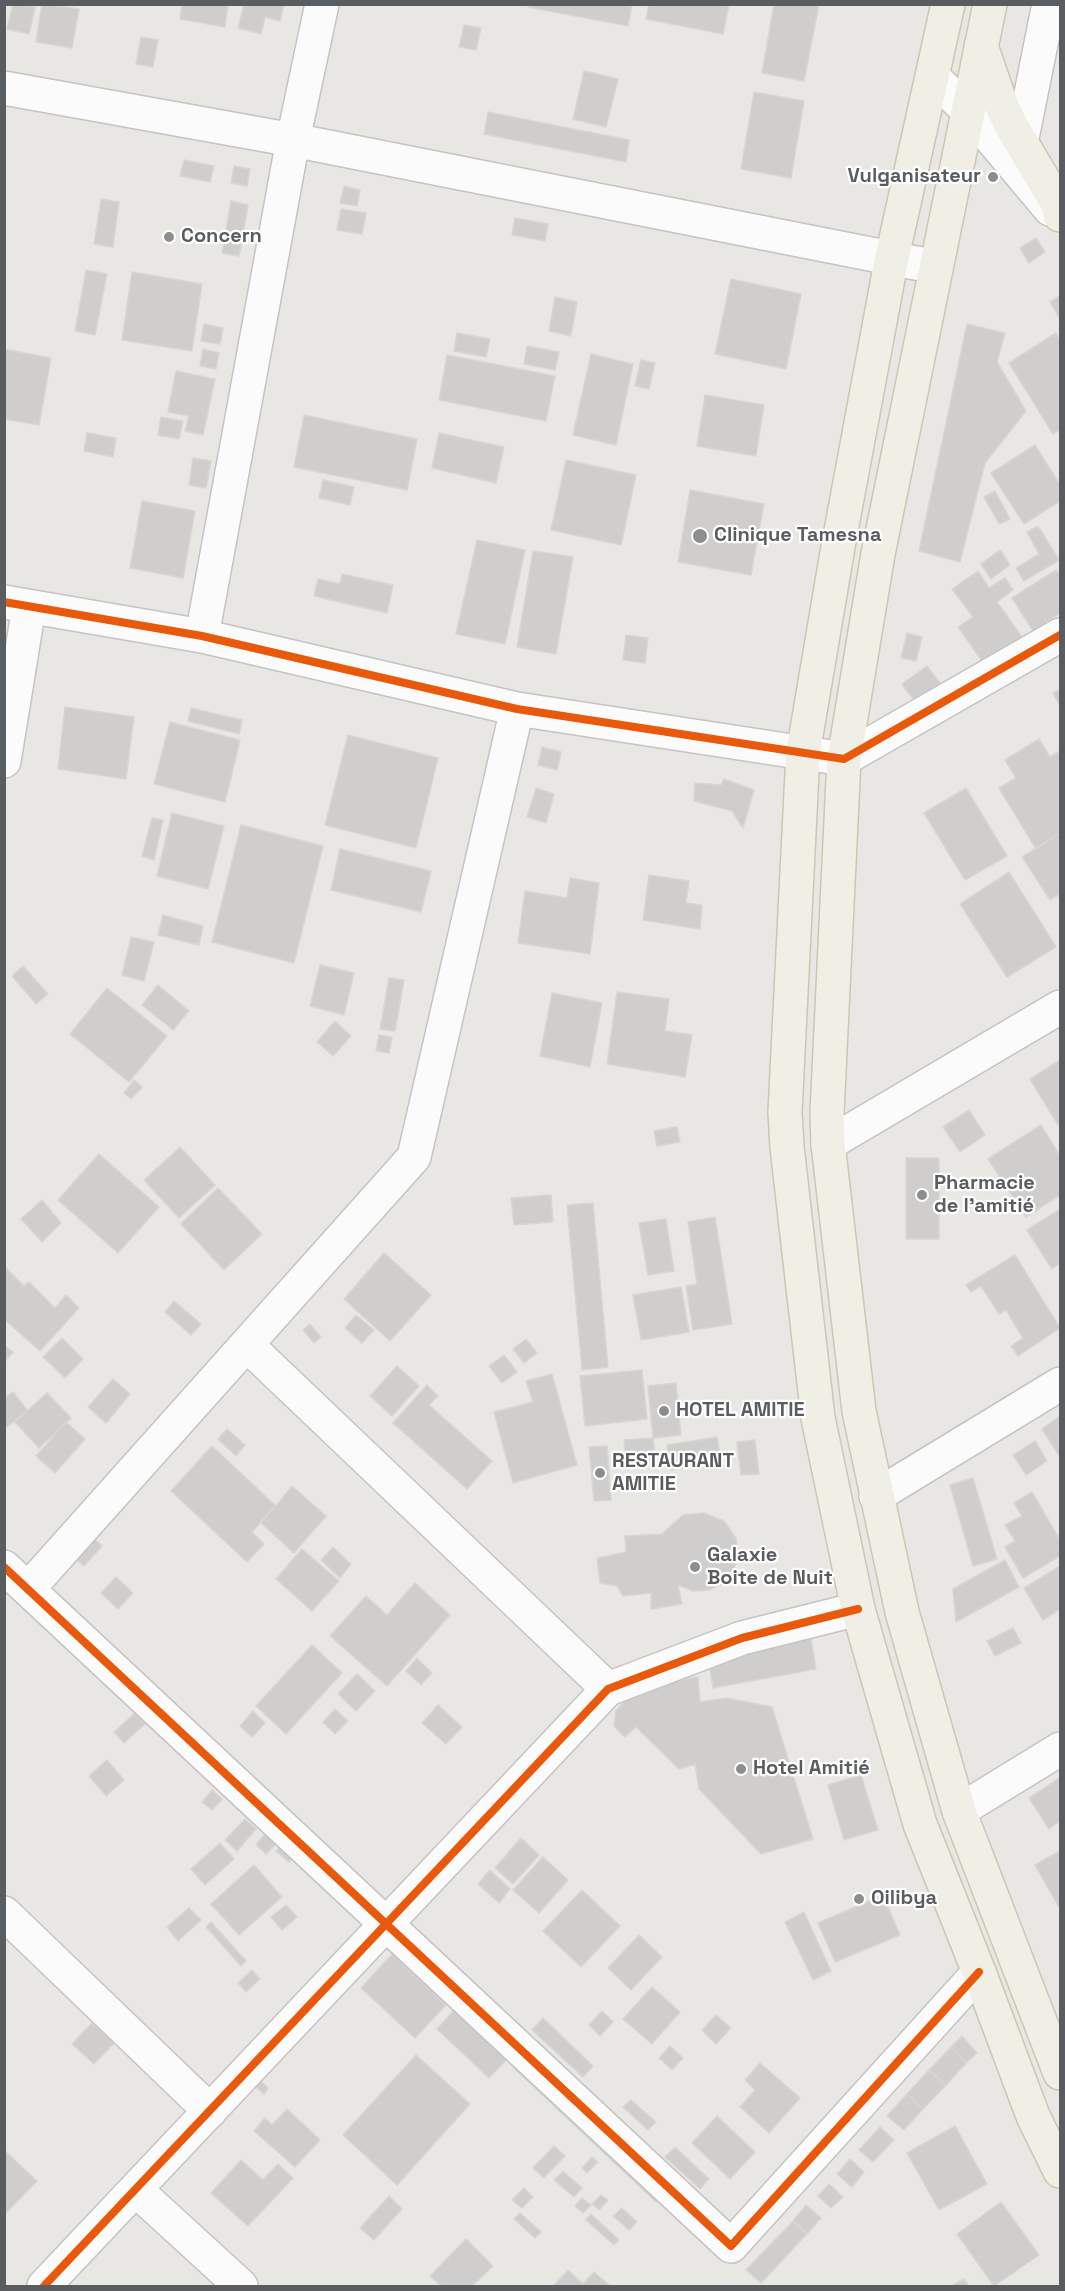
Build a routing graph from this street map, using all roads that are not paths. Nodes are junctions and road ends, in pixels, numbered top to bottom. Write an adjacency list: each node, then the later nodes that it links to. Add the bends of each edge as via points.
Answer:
1 (322, 4): 9 (street)
2 (948, 4): 6 (main road)
3 (990, 4): 5 (main road)
4 (1049, 4): 10 (street)
5 (981, 46): 8 (main road); 10 (main road, via 1001,104)
6 (933, 77): 8 (street); 13 (main road)
7 (4, 88): 9 (street)
8 (968, 111): 12 (street); 14 (main road)
9 (293, 140): 13 (street); 17 (street)
10 (1022, 143): 11 (main road)
11 (1060, 214)
12 (1060, 222)
13 (892, 257): 14 (street); 19 (main road)
14 (936, 267): 20 (main road, via 878,554)
15 (17, 604): 17 (street); 21 (street)
16 (1060, 635): 20 (street)
17 (202, 636): 18 (street)
18 (517, 709): 19 (street); 24 (street, via 414,1157)
19 (803, 753): 20 (street); 29 (main road, via 785,1112 787,1147 818,1418)
20 (844, 759): 23 (main road, via 826,1113)
21 (4, 761)
22 (1060, 1007): 23 (street)
23 (828, 1144): 26 (main road, via 859,1412)
24 (246, 1345): 28 (street); 30 (street)
25 (1060, 1383): 26 (street)
26 (876, 1496): 32 (main road, via 902,1612)
27 (4, 1567): 28 (street)
28 (28, 1589): 34 (street)
29 (858, 1609): 30 (street, via 742,1638); 35 (main road, via 920,1824)
30 (608, 1689): 34 (street)
31 (1060, 1749): 32 (street)
32 (959, 1811): 36 (main road)
33 (4, 1913): 37 (street)
34 (387, 1923): 35 (street, via 731,2246); 37 (street)
35 (979, 1972): 38 (main road, via 1033,2116)
36 (1060, 2073)
37 (210, 2111): 39 (street)
38 (1060, 2171)
39 (136, 2190): 40 (street); 41 (street)
40 (44, 2286)
41 (241, 2286)

